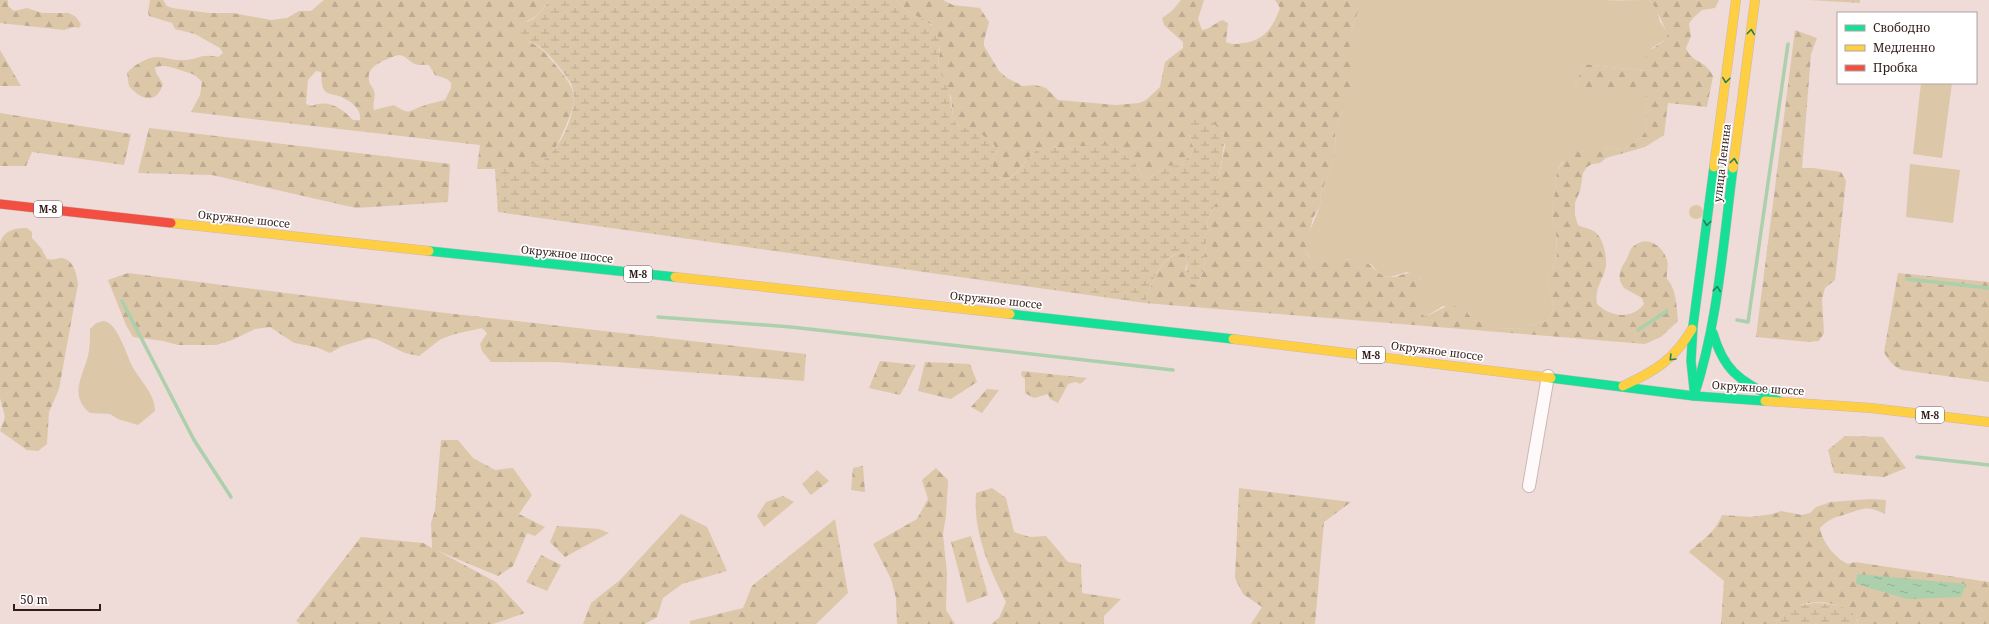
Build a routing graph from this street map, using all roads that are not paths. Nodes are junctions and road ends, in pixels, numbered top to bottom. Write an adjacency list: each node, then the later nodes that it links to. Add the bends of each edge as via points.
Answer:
1 (1736, 0): 4 (main road, улица Ленина, one-way to 4)
2 (1755, 0): 5 (main road, улица Ленина, one-way to 2)
3 (0, 204): 6 (main road, Окружное шоссе / М-8, via 1194,334)
4 (1693, 326): 7 (main road, улица Ленина, one-way to 7, via 1672,360 1654,372); 8 (main road, улица Ленина, via 1691,361)
5 (1712, 328): 8 (main road, улица Ленина); 9 (main road, улица Ленина, via 1718,353 1730,371)
6 (1548, 376): 7 (main road, Окружное шоссе / М-8); 11 (street)
7 (1623, 386): 8 (main road, Окружное шоссе / М-8)
8 (1694, 396): 9 (main road, Окружное шоссе / М-8)
9 (1779, 401): 10 (main road, Окружное шоссе / М-8, via 1870,408)
10 (1989, 422)
11 (1529, 486)

